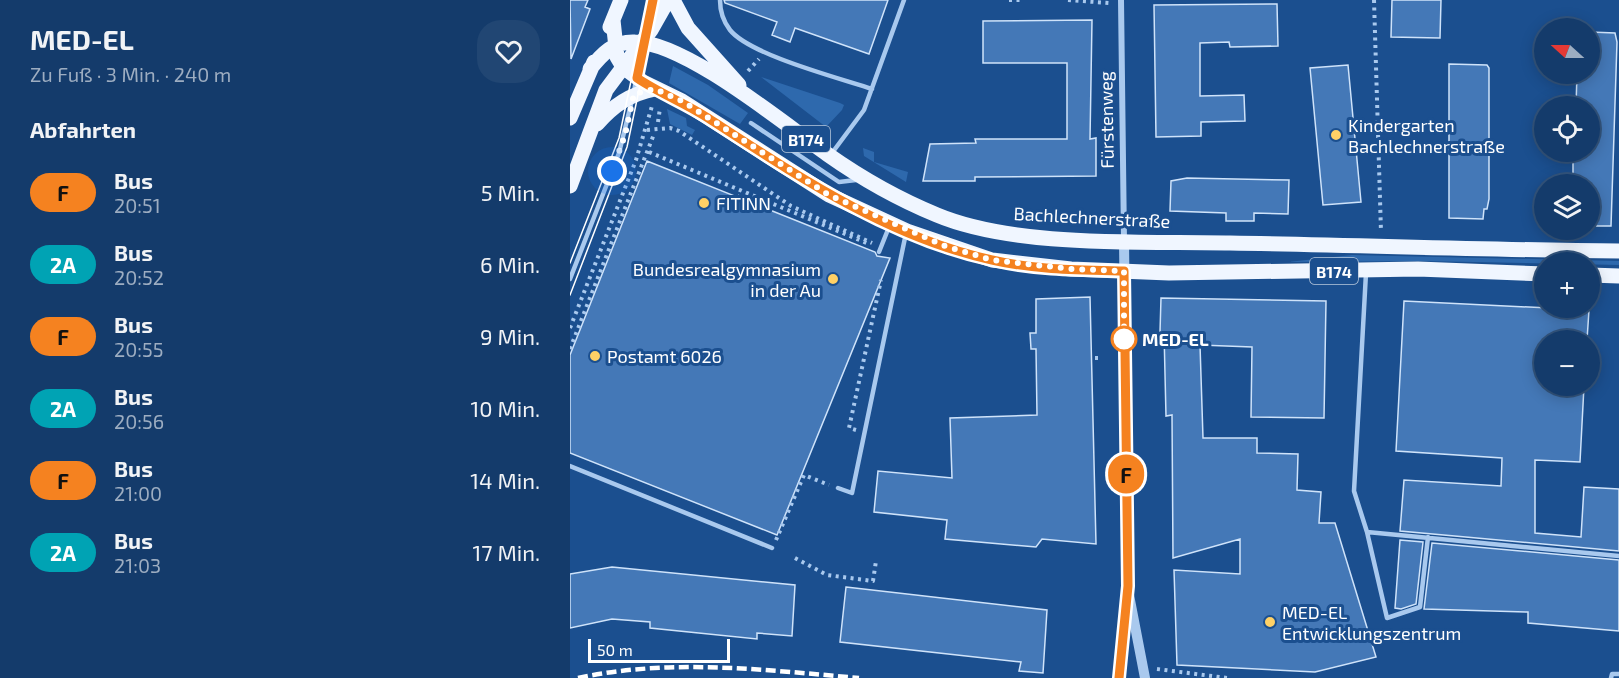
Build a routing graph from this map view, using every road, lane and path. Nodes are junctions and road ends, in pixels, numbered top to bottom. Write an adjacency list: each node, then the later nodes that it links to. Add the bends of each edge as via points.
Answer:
1 (621, 0): 13 (main road)
2 (653, 0): 14 (lane)
3 (668, 0): 14 (main road)
4 (673, 0): 20 (main road, via 688,28)
5 (720, 0): 16 (lane, via 720,13 731,32)
6 (904, 0): 22 (lane)
7 (1009, 0): 8 (path)
8 (1024, 0)
9 (1068, 0): 12 (path)
10 (1121, 0): 41 (street, Fürstenweg)
11 (1374, 0): 42 (path)
12 (1109, 3)
13 (613, 20): 15 (main road, B174); 18 (main road)
14 (642, 42): 15 (main road, Bachlechnerstraße / B174); 17 (main road); 19 (lane); 24 (main road, Bachlechnerstraße / B174, via 674,54)
15 (614, 46): 17 (main road, B174); 18 (main road)
16 (766, 52): 20 (path); 22 (lane)
17 (623, 67): 19 (main road, B174); 31 (main road, via 606,90)
18 (590, 69): 27 (main road)
19 (637, 78): 21 (main road, B174); 23 (lane)
20 (737, 83): 24 (main road)
21 (655, 89): 23 (main road); 39 (main road, B174, via 682,101 829,195)
22 (872, 89): 34 (lane, via 864,110)
23 (634, 94): 31 (main road, via 607,113); 50 (lane, via 622,144)
24 (749, 96): 34 (main road, Bachlechnerstraße / B174)
25 (652, 106): 30 (path)
26 (660, 107): 28 (path)
27 (570, 117)
28 (658, 122)
29 (751, 123): 35 (lane, via 839,182)
30 (647, 130): 43 (path, via 679,131 791,206); 52 (path)
31 (592, 131): 36 (main road)
32 (654, 134): 33 (path)
33 (649, 152): 37 (path); 53 (path)
34 (830, 156): 35 (main road, Bachlechnerstraße / B174)
35 (865, 179): 41 (main road, Bachlechnerstraße / B174, via 939,216 978,227 1028,236)
36 (570, 186)
37 (741, 192): 38 (path); 43 (path)
38 (739, 198)
39 (891, 224): 40 (main road, B174); 43 (lane)
40 (907, 231): 46 (main road, B174, via 992,260); 54 (lane)
41 (1124, 240): 42 (main road, Bachlechnerstraße / B174); 46 (street)
42 (1382, 244): 44 (main road, Bachlechnerstraße / B174)
43 (880, 250)
44 (1619, 251)
45 (1366, 270): 46 (main road, B174); 47 (main road, B174); 57 (lane, via 1354,491)
46 (1124, 271): 64 (street)
47 (1534, 274)
48 (1600, 275): 49 (main road)
49 (1619, 276)
50 (570, 279)
51 (881, 280): 54 (path, via 849,428)
52 (570, 328)
53 (570, 349)
54 (865, 433): 56 (lane, via 852,493)
55 (570, 466): 60 (lane)
56 (838, 488): 58 (path, via 804,475)
57 (1367, 532): 59 (lane); 59 (lane, via 1387,618 1420,607)
58 (778, 536)
59 (1428, 537): 61 (lane)
60 (772, 548)
61 (1619, 556)
62 (795, 558): 63 (path, via 827,575 873,581)
63 (876, 561)
64 (1128, 586): 65 (street); 67 (street)
65 (1145, 673): 68 (path)
66 (1619, 674): 69 (lane, via 1612,674)
67 (1119, 678)
68 (1227, 678)
69 (1611, 678)

